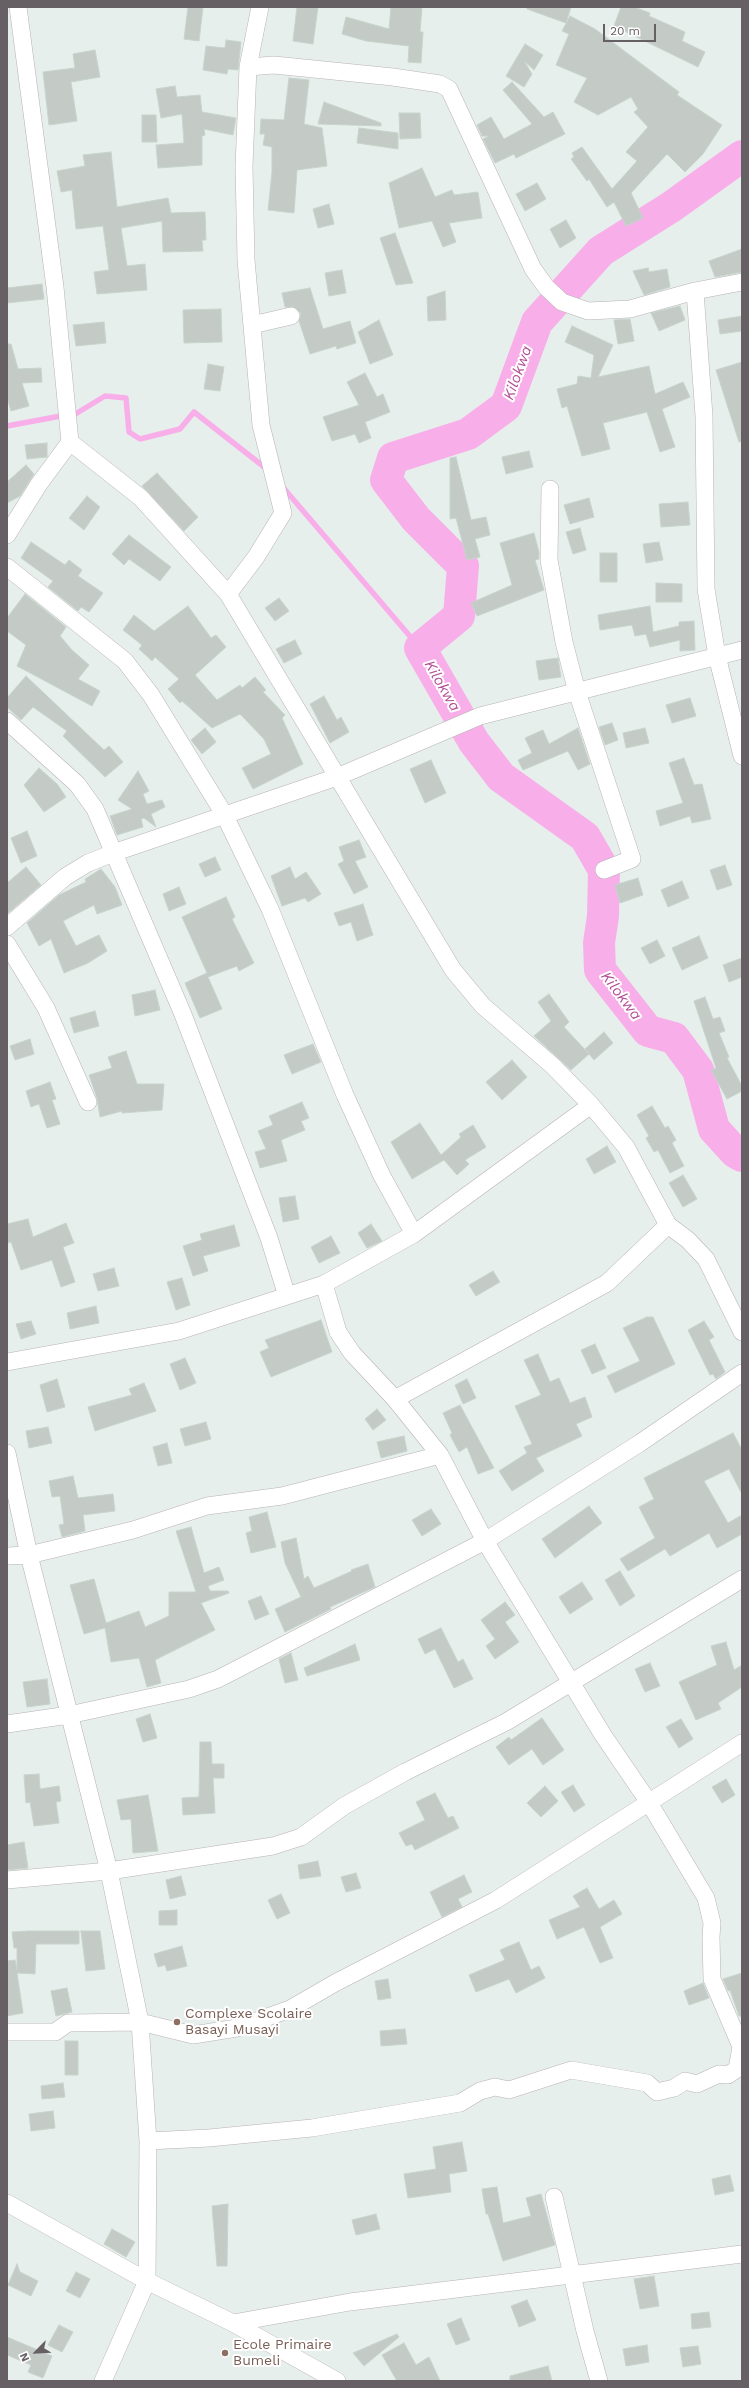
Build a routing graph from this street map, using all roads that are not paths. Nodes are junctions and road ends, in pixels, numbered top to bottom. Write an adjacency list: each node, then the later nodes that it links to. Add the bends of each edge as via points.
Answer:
1 (18, 7): 8 (street, via 55,286)
2 (260, 7): 3 (street)
3 (248, 67): 5 (street, via 274,65 440,84 449,89 533,269 558,298 588,311 630,309); 7 (street, via 244,175 246,260)
4 (742, 282): 5 (street)
5 (696, 292): 14 (street, via 704,416 706,589)
6 (291, 316): 7 (street)
7 (252, 326): 12 (street, via 261,425 283,513 256,558)
8 (70, 442): 10 (street, via 39,484); 12 (street, via 141,498)
9 (550, 489): 15 (street, via 549,560 564,642)
10 (7, 535)
11 (7, 567): 19 (street, via 124,661 151,695)
12 (228, 594): 18 (street)
13 (742, 650): 14 (street)
14 (717, 656): 15 (street); 17 (street)
15 (577, 692): 18 (street, via 480,716); 21 (street, via 632,859)
16 (7, 721): 20 (street, via 77,784 95,809)
17 (742, 756)
18 (337, 777): 19 (street); 25 (street, via 453,970 483,1006 553,1066)
19 (224, 814): 20 (street); 27 (street, via 270,909 345,1095 382,1176)
20 (113, 853): 22 (street, via 88,863 65,877); 29 (street, via 182,1012 269,1238)
21 (604, 870)
22 (7, 927)
23 (7, 944): 24 (street, via 46,1008)
24 (88, 1102)
25 (591, 1105): 26 (street, via 626,1147); 27 (street)
26 (668, 1224): 30 (street, via 706,1259); 33 (street, via 607,1283)
27 (414, 1234): 28 (street)
28 (324, 1284): 29 (street); 33 (street, via 338,1332 352,1353)
29 (287, 1296): 31 (street, via 179,1331)
30 (742, 1332)
31 (7, 1362)
32 (742, 1373): 36 (street, via 640,1443)
33 (395, 1399): 35 (street)
34 (7, 1453): 37 (street)
35 (440, 1455): 36 (street); 37 (street, via 282,1496 207,1506 133,1530)
36 (485, 1541): 40 (street); 41 (street, via 218,1679 189,1689)
37 (29, 1555): 38 (street); 41 (street)
38 (7, 1556)
39 (742, 1579): 40 (street)
40 (570, 1682): 44 (street); 45 (street, via 506,1722 405,1772 344,1806 301,1837 273,1846)
41 (68, 1715): 42 (street); 45 (street)
42 (7, 1724)
43 (742, 1743): 44 (street)
44 (648, 1801): 47 (street, via 496,1900 290,2009 236,2028 193,2035); 49 (street, via 706,1898 712,1923 712,1979)
45 (109, 1871): 46 (street); 47 (street)
46 (7, 1880)
47 (140, 2022): 48 (street, via 68,2023 55,2032); 50 (street)
48 (7, 2032)
49 (742, 2048): 50 (street, via 737,2069 728,2075 719,2074 697,2084 685,2081 674,2088 657,2092 647,2082 571,2070 509,2090 494,2087 480,2091 460,2103 312,2128)
50 (148, 2141): 55 (street)
51 (554, 2198): 54 (street)
52 (7, 2203): 55 (street)
53 (742, 2254): 54 (street)
54 (571, 2274): 56 (street, via 350,2302); 59 (street)
55 (147, 2281): 56 (street); 57 (street)
56 (233, 2323): 58 (street)
57 (104, 2381)
58 (338, 2381)
59 (599, 2381)

